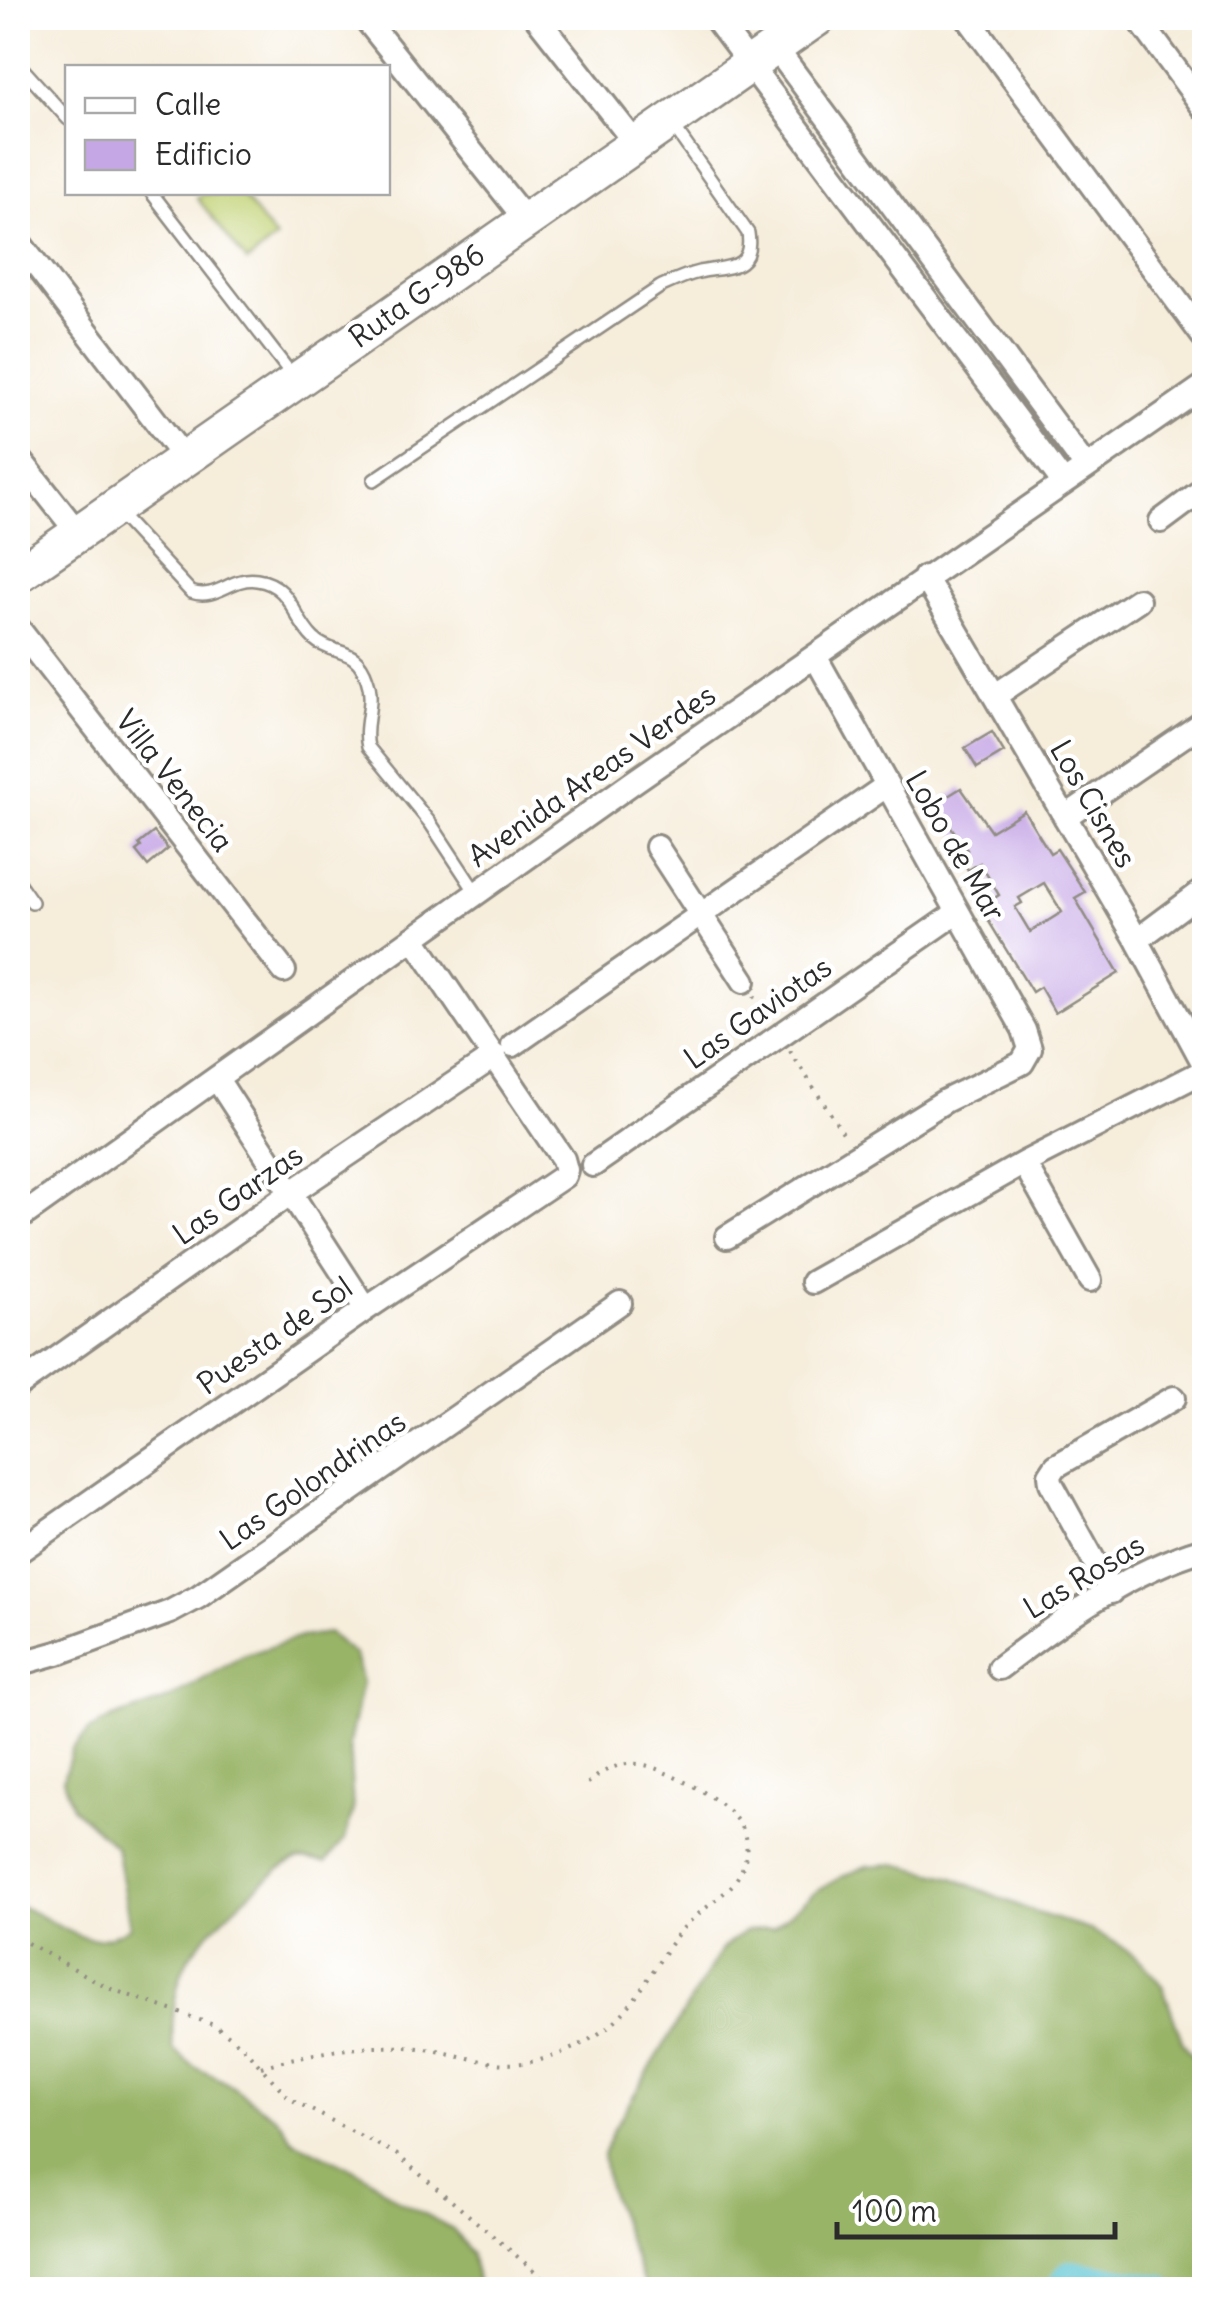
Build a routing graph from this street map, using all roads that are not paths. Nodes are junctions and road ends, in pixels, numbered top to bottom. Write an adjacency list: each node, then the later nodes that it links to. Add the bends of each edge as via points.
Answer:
1 (365, 18): 14 (street)
2 (536, 18): 12 (street)
3 (716, 18): 7 (street)
4 (817, 18): 7 (main road, Ruta G-986)
5 (968, 18): 16 (street)
6 (1138, 18): 9 (street)
7 (764, 55): 11 (main road, Ruta G-986); 21 (street); 23 (street)
8 (23, 70): 10 (lane)
9 (1204, 108)
10 (65, 116)
11 (669, 121): 12 (main road, Ruta G-986); 22 (lane, via 748,232 744,257 732,268 696,272 660,287)
12 (636, 144): 14 (main road, Ruta G-986)
13 (153, 195): 17 (lane)
14 (526, 220): 17 (main road, Ruta G-986)
15 (18, 241): 20 (street)
16 (1202, 336)
17 (296, 381): 20 (main road, Ruta G-986)
18 (1204, 386): 21 (street, Avenida Areas Verdes)
19 (18, 457): 27 (street)
20 (184, 458): 25 (main road, Ruta G-986)
21 (1086, 467): 23 (street, Avenida Areas Verdes)
22 (374, 480)
23 (1063, 482): 29 (street, Avenida Areas Verdes)
24 (1204, 489): 26 (street)
25 (113, 508): 27 (main road, Ruta G-986); 40 (lane, via 191,592 213,594 247,579 268,583 287,596 314,639 354,657 371,695 365,733 371,753 431,824)
26 (1161, 520)
27 (78, 533): 28 (main road, Ruta G-986)
28 (18, 575)
29 (926, 577): 32 (street, Avenida Areas Verdes); 33 (street, Los Cisnes)
30 (1138, 600): 33 (street)
31 (18, 628): 46 (street, Villa Venecia)
32 (815, 656): 35 (street, Lobo de Mar); 40 (street, Avenida Areas Verdes)
33 (996, 695): 36 (street, Los Cisnes)
34 (1204, 722): 36 (street)
35 (886, 786): 42 (street, Lobo de Mar); 43 (street, Las Garzas)
36 (1065, 817): 45 (street, Los Cisnes)
37 (657, 847): 43 (street)
38 (18, 882): 41 (lane)
39 (1204, 890): 45 (street)
40 (477, 894): 44 (street, Avenida Areas Verdes)
41 (32, 902)
42 (958, 912): 52 (street, Las Gaviotas); 55 (street, Lobo de Mar, via 1030,1044 1029,1054)
43 (702, 916): 47 (street); 48 (street, Las Garzas)
44 (414, 939): 48 (street); 50 (street, Avenida Areas Verdes)
45 (1137, 940): 49 (street, Los Cisnes)
46 (284, 971)
47 (744, 981)
48 (504, 1051): 53 (street, Las Garzas); 59 (street, Puesta de Sol, via 566,1170)
49 (1204, 1067): 51 (street)
50 (218, 1079): 53 (street); 54 (street, Avenida Areas Verdes)
51 (1024, 1163): 56 (street); 57 (street)
52 (593, 1165)
53 (292, 1193): 59 (street); 60 (street, Las Garzas)
54 (18, 1220)
55 (727, 1238)
56 (1090, 1280)
57 (813, 1282)
58 (620, 1302): 65 (street, Las Golondrinas, via 198,1598)
59 (366, 1309): 63 (street, Puesta de Sol)
60 (18, 1386)
61 (1174, 1398): 64 (street, via 1050,1475)
62 (1204, 1549): 64 (street, Las Rosas)
63 (18, 1552)
64 (1110, 1592): 66 (street, Las Rosas)
65 (18, 1664)
66 (999, 1668)

